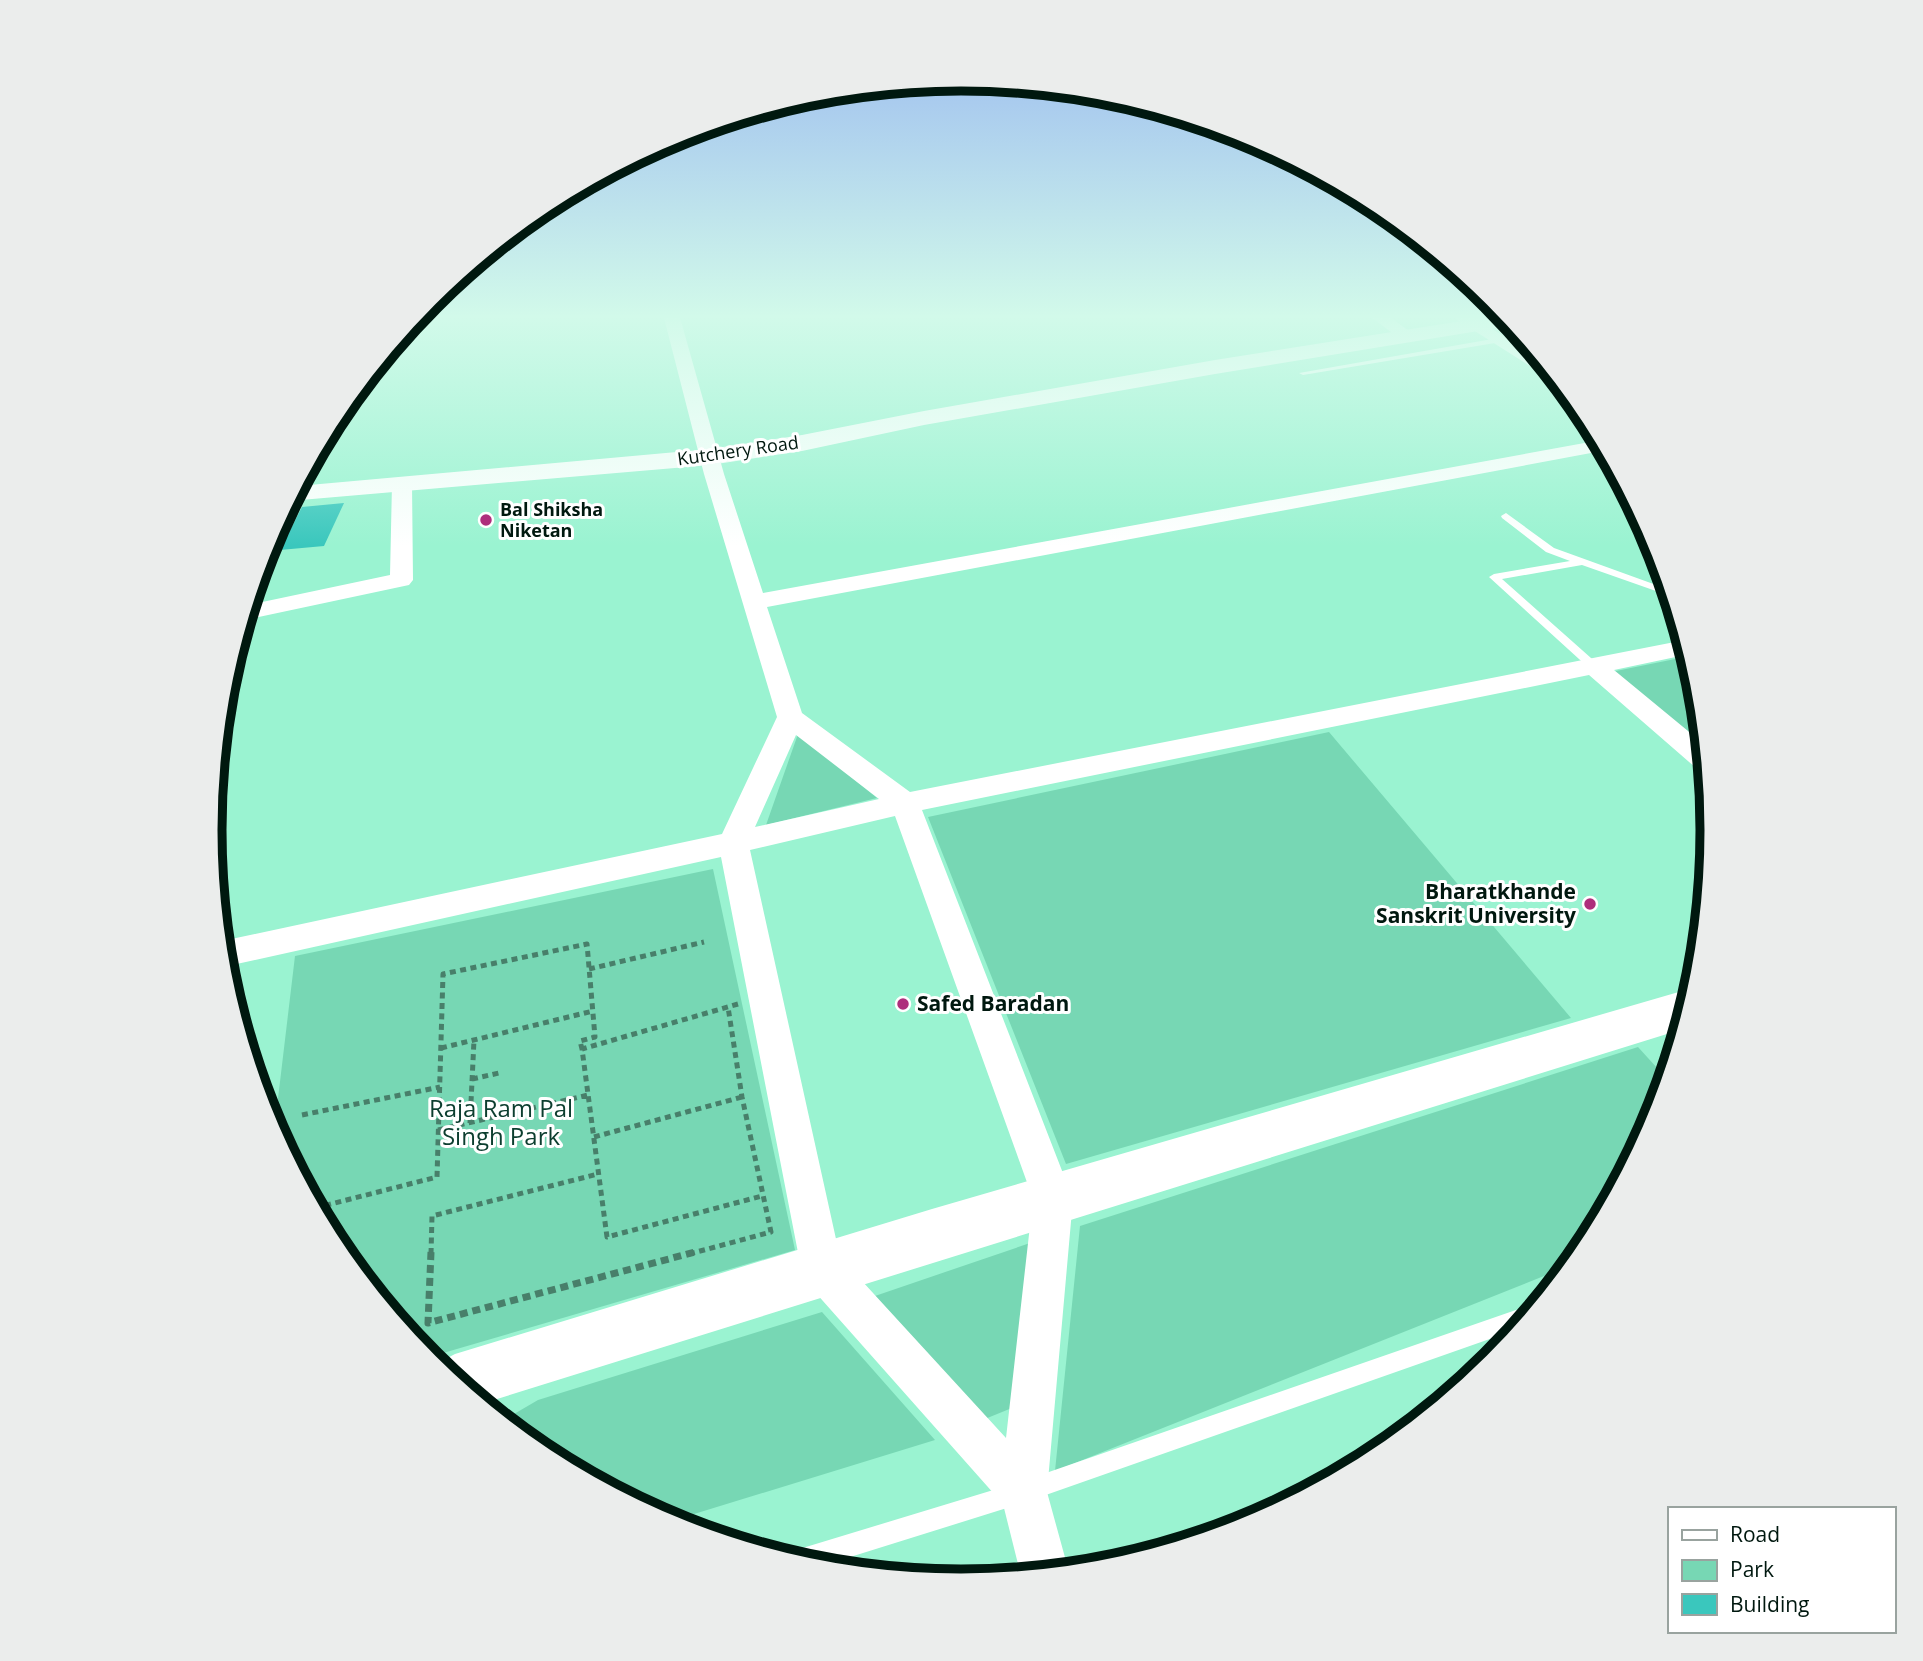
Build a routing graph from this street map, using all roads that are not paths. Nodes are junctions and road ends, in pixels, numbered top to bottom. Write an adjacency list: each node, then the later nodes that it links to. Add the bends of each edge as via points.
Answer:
1 (692, 392): 4 (street)
2 (1074, 392): 4 (street, Kutchery Road)
3 (1593, 447): 10 (street)
4 (710, 457): 5 (street, Kutchery Road); 10 (street)
5 (402, 484): 6 (street, Kutchery Road); 11 (street, via 401,580)
6 (303, 493)
7 (1506, 516): 8 (lane, via 1550,550)
8 (1583, 562): 9 (lane); 13 (lane, via 1494,577)
9 (1661, 590)
10 (754, 602): 14 (street)
11 (256, 611)
12 (1678, 649): 13 (street)
13 (1594, 666): 15 (street); 16 (street)
14 (790, 717): 16 (street); 17 (street)
15 (1697, 753)
16 (905, 803): 17 (street); 20 (street)
17 (733, 843): 18 (street); 21 (street)
18 (232, 952)
19 (1678, 1012): 20 (street)
20 (1053, 1199): 21 (street); 24 (street)
21 (822, 1268): 23 (street); 24 (street)
22 (1515, 1320): 24 (lane)
23 (467, 1379)
24 (1023, 1492): 25 (lane); 26 (street)
25 (816, 1556)
26 (1043, 1565)

